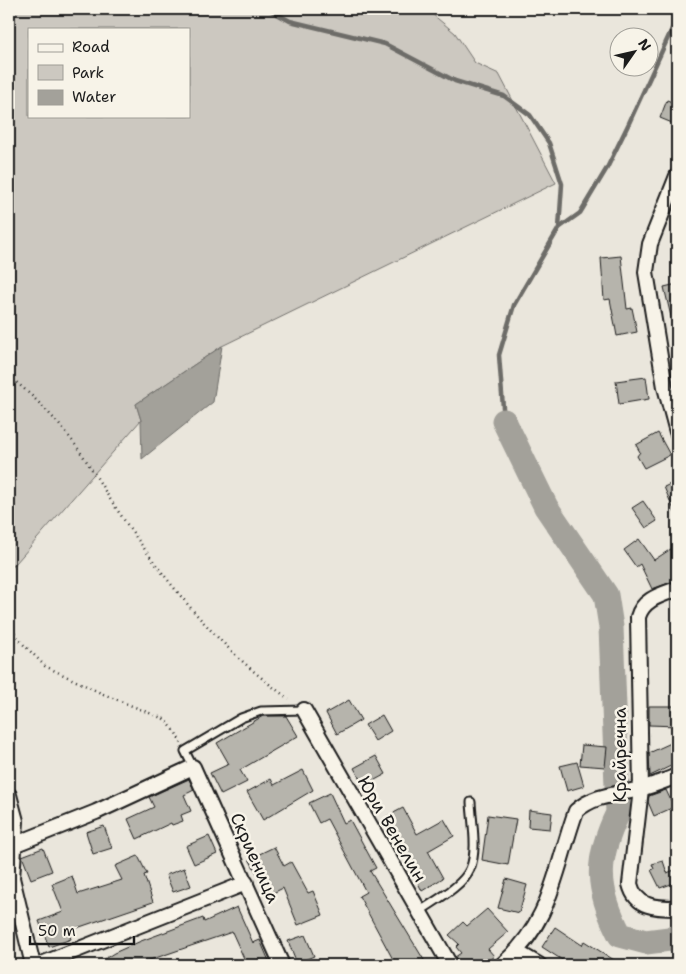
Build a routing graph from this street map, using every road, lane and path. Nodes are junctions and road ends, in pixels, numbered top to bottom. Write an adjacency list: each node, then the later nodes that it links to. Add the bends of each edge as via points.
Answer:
1 (677, 176): 3 (street, via 650,244 646,272 665,387)
2 (9, 376): 6 (path, via 75,445 159,570 208,630 266,683)
3 (676, 427)
4 (677, 589): 10 (street, Крайречна, via 646,602 638,617)
5 (9, 624): 7 (path, via 20,641 45,666 164,719 175,731)
6 (304, 710): 7 (lane, via 261,711 240,718); 18 (street, Юри Венелин)
7 (185, 751): 8 (lane)
8 (194, 767): 14 (street); 16 (street, Скриеница)
9 (677, 776): 10 (street)
10 (638, 790): 17 (street, Крайречна, via 630,868 632,894 647,906); 19 (street, via 599,797 576,811 548,901 536,927)
11 (9, 795): 13 (street)
12 (471, 802): 18 (lane, via 474,853 470,870 460,882)
13 (12, 829): 14 (street)
14 (16, 844): 15 (street)
15 (10, 883): 20 (street)
16 (246, 883): 21 (street); 22 (street, Скриеница)
17 (677, 908)
18 (418, 913): 23 (street, Юри Венелин)
19 (517, 952): 24 (street); 25 (street)
20 (33, 965)
21 (39, 965)
22 (282, 965)
23 (450, 965)
24 (502, 965)
25 (539, 965)

